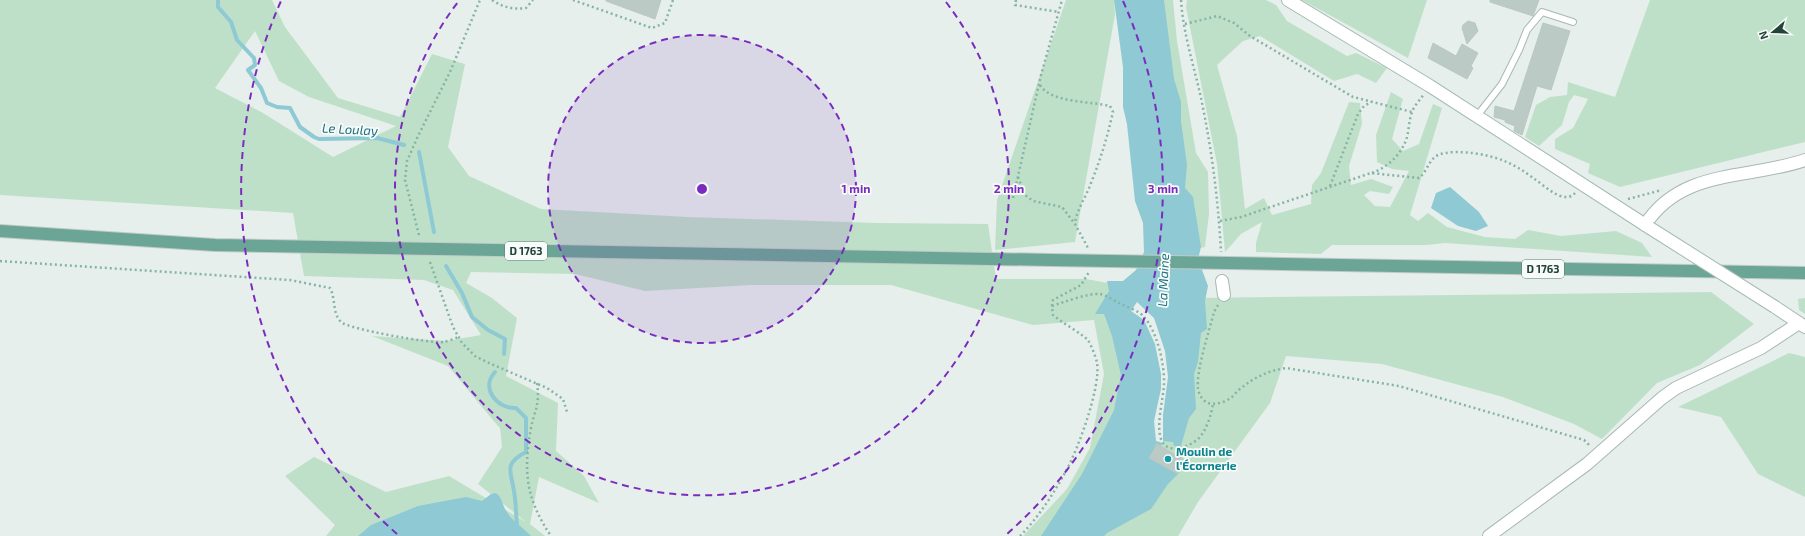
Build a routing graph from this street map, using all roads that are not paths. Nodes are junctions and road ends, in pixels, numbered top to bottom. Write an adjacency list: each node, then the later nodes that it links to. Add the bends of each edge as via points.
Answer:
1 (1288, 0): 3 (street)
2 (1573, 22): 3 (lane, via 1542,12 1527,30 1502,84)
3 (1477, 116): 5 (street)
4 (1805, 160): 5 (street, via 1686,188 1662,206)
5 (1648, 227): 10 (street, bridge)
6 (0, 231): 7 (main road, D 1763, bridge, via 215,245)
7 (1805, 273)
8 (1222, 281): 9 (street)
9 (1224, 295)
10 (1802, 325): 11 (street, via 1755,351 1676,388 1551,492)
11 (1489, 536)

